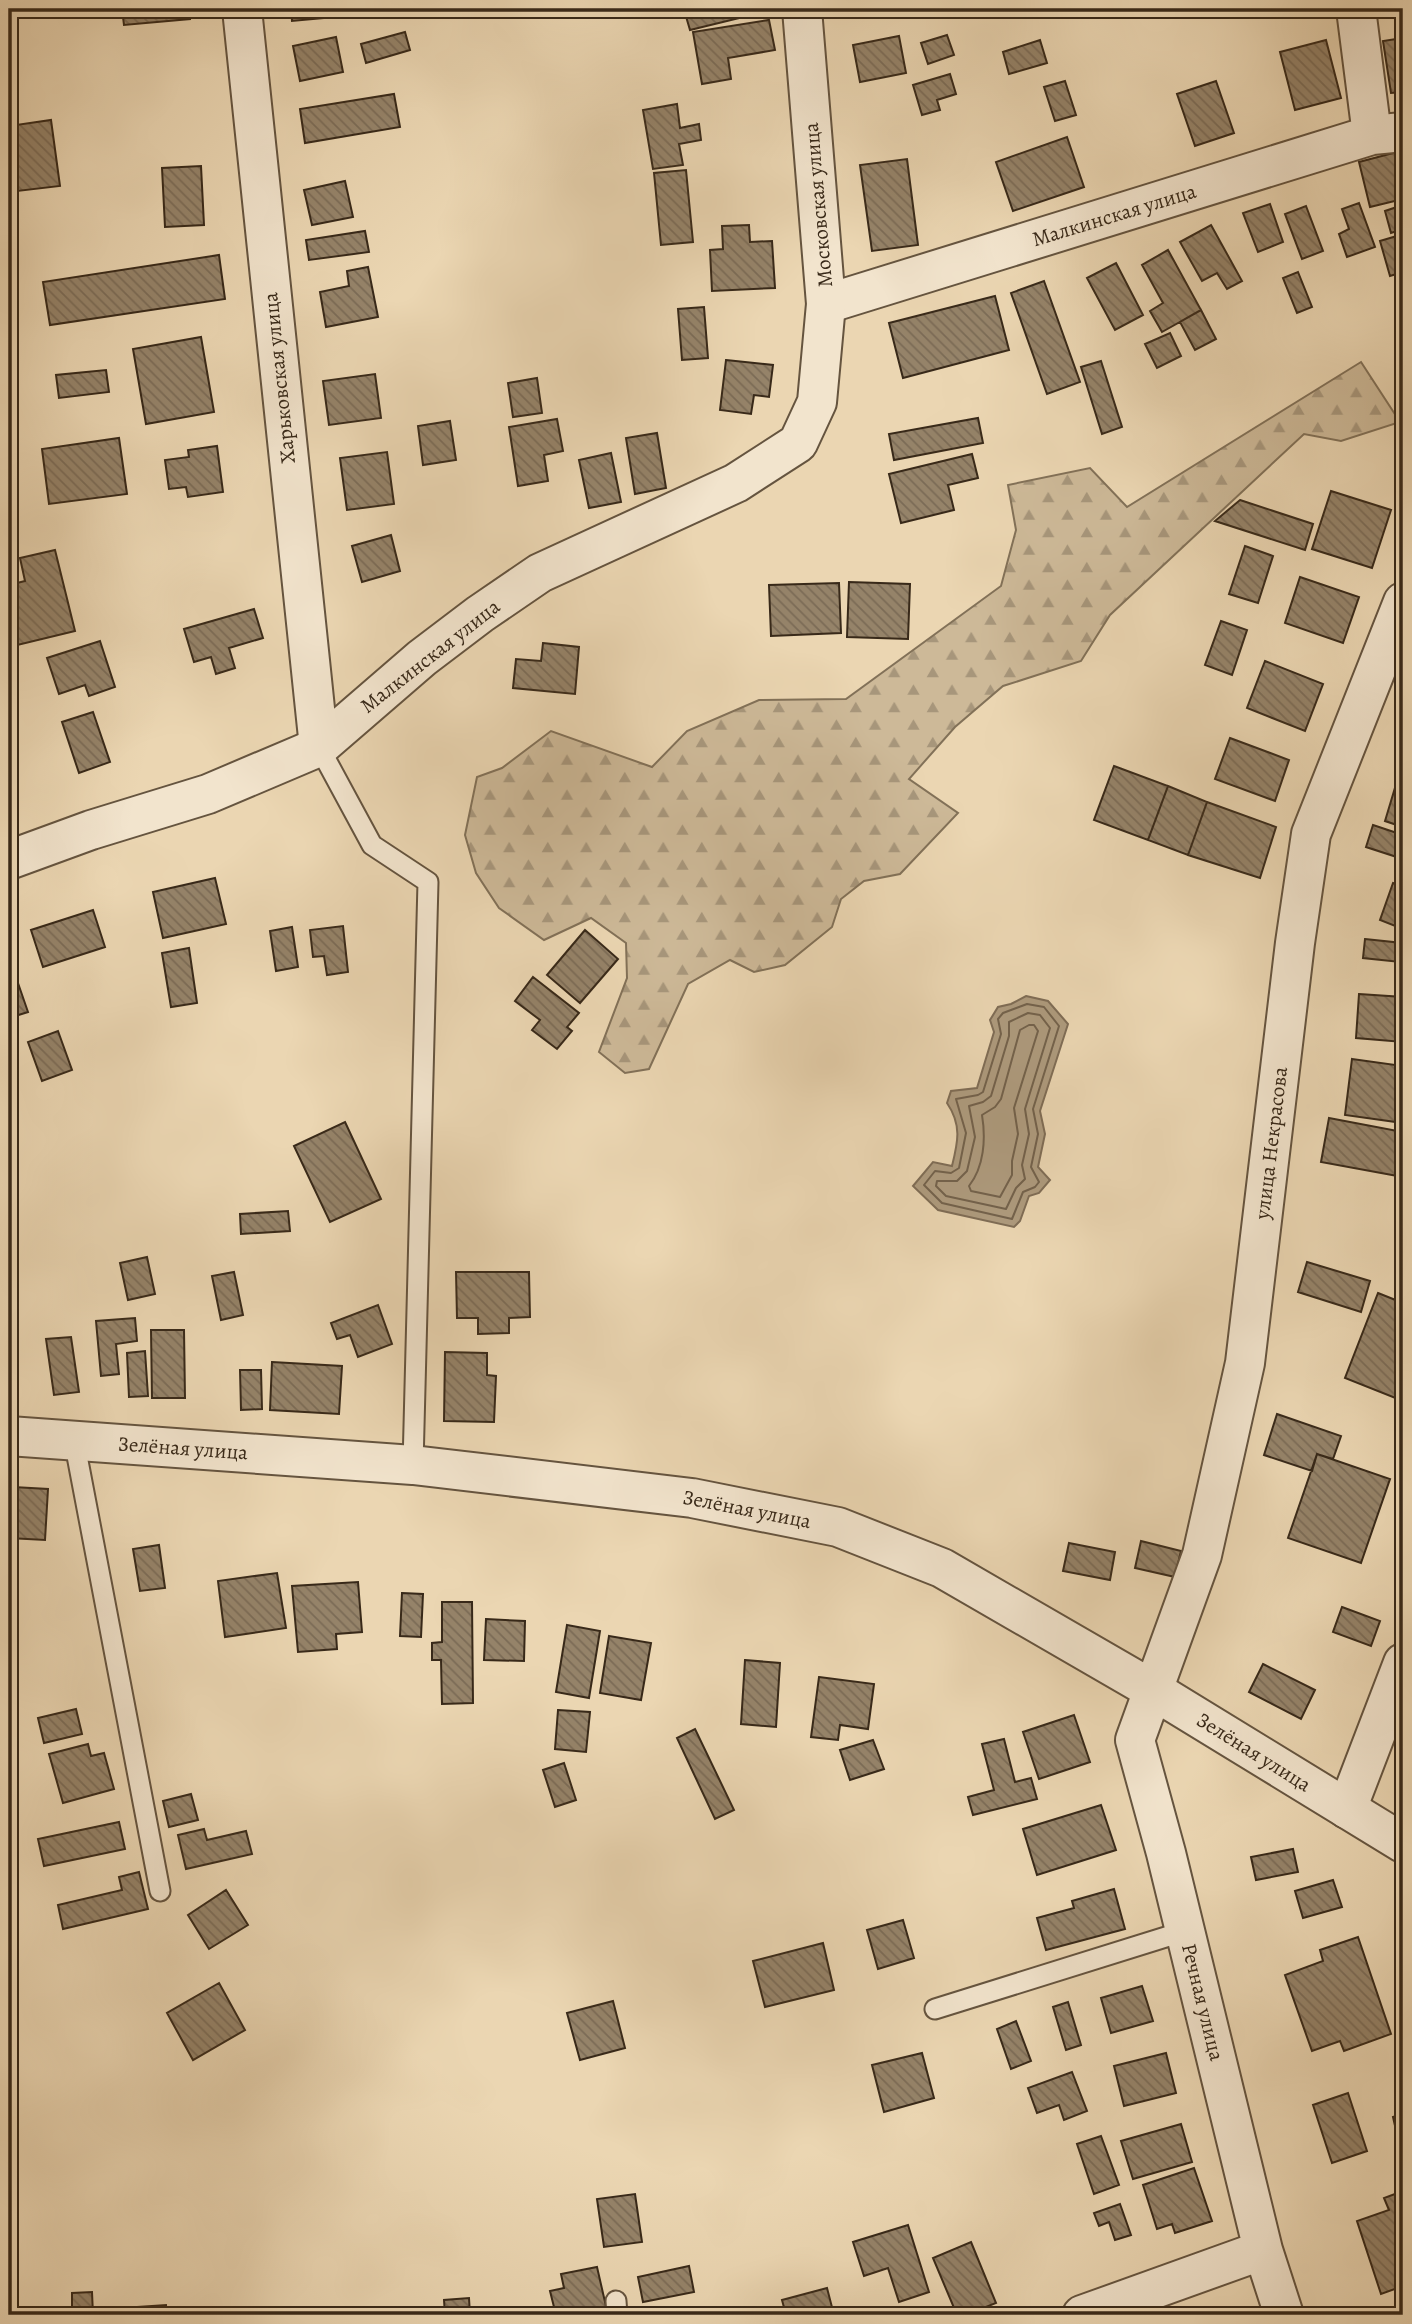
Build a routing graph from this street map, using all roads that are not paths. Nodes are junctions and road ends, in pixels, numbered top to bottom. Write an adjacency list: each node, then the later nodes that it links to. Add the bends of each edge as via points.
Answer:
1 (242, 9): 8 (street, Харьковская улица)
2 (802, 9): 5 (street, Московская улица)
3 (1356, 9): 4 (street)
4 (1387, 134): 5 (street, Малкинская улица)
5 (825, 304): 6 (street, Московская улица)
6 (817, 402): 8 (street, Малкинская улица, via 798,443 736,483 540,573 422,658)
7 (1403, 602): 14 (street, улица Некрасова, via 1311,834 1245,1363 1202,1555)
8 (319, 747): 9 (street, Малкинская улица, via 208,794); 12 (lane, via 372,845 428,882)
9 (9, 860)
10 (9, 1436): 11 (street, Зелёная улица)
11 (74, 1440): 12 (street, Зелёная улица); 17 (lane)
12 (413, 1465): 14 (street, Зелёная улица, via 692,1498 838,1527 942,1568)
13 (1403, 1663): 15 (street)
14 (1153, 1690): 15 (street, Зелёная улица); 18 (street, Речная улица, via 1135,1740)
15 (1347, 1809): 16 (street, Зелёная улица)
16 (1403, 1843)
17 (160, 1891)
18 (1185, 1931): 19 (lane); 20 (street, Речная улица)
19 (935, 2010)
20 (1263, 2250): 21 (street); 22 (street, Речная улица)
21 (1082, 2315)
22 (1284, 2315)

